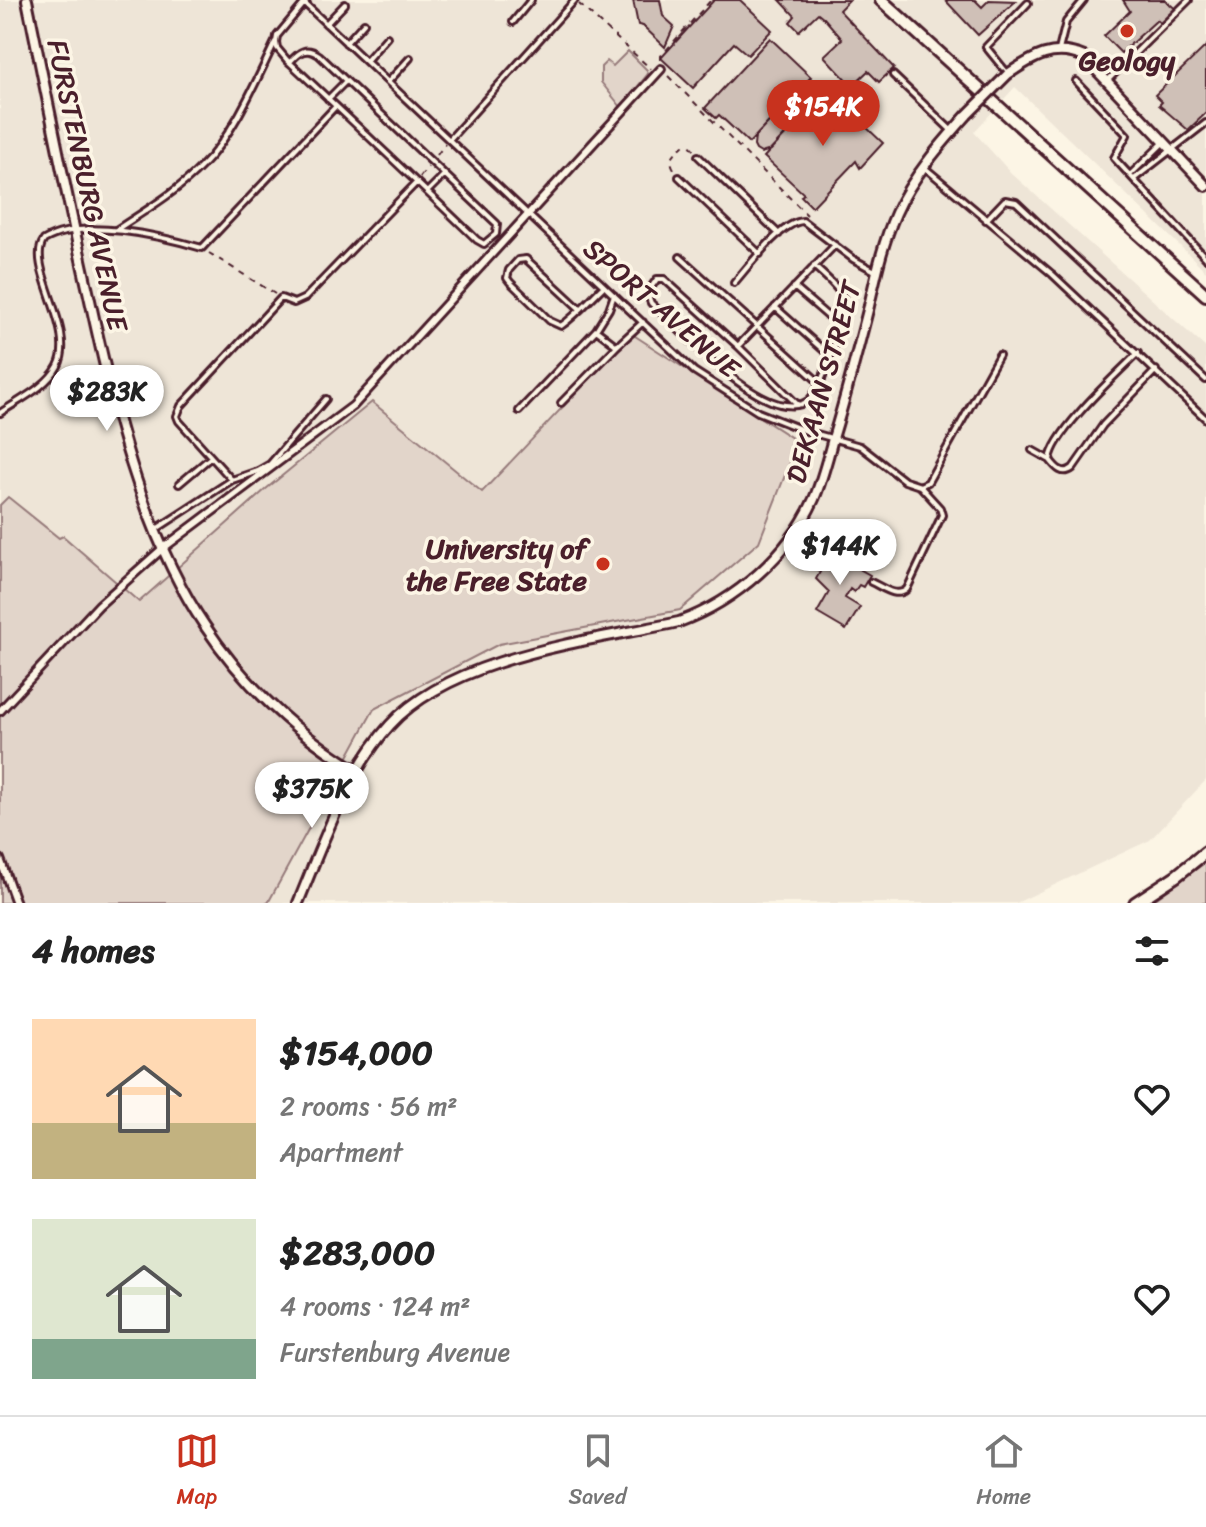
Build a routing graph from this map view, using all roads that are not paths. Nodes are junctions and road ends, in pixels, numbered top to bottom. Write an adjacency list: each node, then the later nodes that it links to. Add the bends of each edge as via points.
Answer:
1 (27, 0): 43 (street, FURSTENBURG AVENUE)
2 (531, 0): 10 (lane)
3 (575, 0): 31 (lane)
4 (881, 0): 56 (street)
5 (1084, 0): 16 (lane, via 1066,22)
6 (1189, 0): 25 (lane)
7 (304, 1): 12 (lane, SPORT AVENUE); 14 (lane)
8 (1028, 3): 21 (lane, via 986,47)
9 (345, 4): 12 (lane)
10 (513, 22)
11 (364, 23): 15 (lane)
12 (326, 24): 15 (lane, SPORT AVENUE)
13 (387, 37): 18 (lane)
14 (276, 42): 19 (lane); 44 (lane, via 242,109 204,164 171,194)
15 (346, 43): 18 (lane, SPORT AVENUE)
16 (1059, 50): 21 (street, DEKAAN STREET, via 1040,54); 25 (street, via 1084,57)
17 (410, 58): 26 (lane)
18 (366, 61): 26 (lane, SPORT AVENUE)
19 (290, 62): 23 (lane, via 300,52 312,51); 27 (lane)
20 (658, 71): 41 (street)
21 (1008, 74): 30 (street, DEKAAN STREET, bridge)
22 (893, 75): 30 (lane)
23 (346, 81): 27 (lane); 35 (lane)
24 (1076, 81): 37 (lane, via 1127,135 1114,158)
25 (1107, 81): 32 (street)
26 (388, 82): 31 (lane, SPORT AVENUE)
27 (328, 99): 28 (lane)
28 (336, 106): 38 (lane); 44 (lane, via 202,248)
29 (1206, 123): 32 (lane)
30 (952, 131): 34 (street, DEKAAN STREET)
31 (449, 140): 41 (lane, SPORT AVENUE)
32 (1168, 145): 37 (lane); 37 (lane); 39 (street)
33 (698, 156): 45 (lane)
34 (924, 167): 42 (lane); 51 (street, DEKAAN STREET, via 895,214)
35 (444, 175): 40 (lane); 40 (lane, via 497,224 487,243)
36 (679, 177): 47 (lane)
37 (1132, 177): 49 (lane)
38 (417, 182): 40 (lane); 79 (lane, via 305,298 294,303 281,298 181,406 179,421)
39 (1206, 186)
40 (427, 192)
41 (527, 213): 53 (lane, SPORT AVENUE); 85 (street, via 353,406)
42 (986, 220): 65 (lane); 69 (lane, via 1005,200 1016,202)
43 (74, 230): 44 (lane); 75 (lane, via 44,240 39,253 62,342 57,368); 84 (street, FURSTENBURG AVENUE, via 108,384)
44 (114, 231)
45 (779, 234): 46 (lane, via 803,221); 47 (lane)
46 (835, 245): 50 (lane); 51 (lane)
47 (760, 254): 52 (lane)
48 (680, 257): 60 (lane)
49 (1206, 258)
50 (814, 266): 54 (lane); 61 (lane, via 842,297)
51 (877, 273): 77 (street, DEKAAN STREET)
52 (734, 283)
53 (604, 286): 55 (lane, SPORT AVENUE); 58 (lane)
54 (794, 287): 57 (lane); 61 (lane)
55 (614, 295): 59 (lane, SPORT AVENUE); 62 (lane)
56 (1206, 295)
57 (775, 307): 60 (lane); 67 (lane)
58 (580, 309): 58 (lane, via 556,325 510,282 509,270 526,259)
59 (643, 322): 63 (lane); 77 (lane, SPORT AVENUE, via 694,371 735,398 769,417)
60 (756, 326): 64 (lane); 70 (lane)
61 (839, 326): 67 (lane)
62 (596, 330): 63 (lane); 74 (lane)
63 (617, 346): 72 (lane)
64 (738, 346): 73 (lane); 73 (lane, via 664,279 648,289 651,303 732,377 758,396)
65 (1138, 353): 68 (lane); 80 (lane, via 1090,400)
66 (999, 355): 83 (lane, via 928,482)
67 (830, 356): 70 (lane)
68 (1156, 370): 76 (lane); 80 (lane, via 1103,425 1073,468 1059,470)
69 (1206, 380)
70 (821, 384): 73 (lane)
71 (326, 399): 81 (lane, via 270,464)
72 (561, 403)
73 (798, 405)
74 (519, 411)
75 (0, 413)
76 (1206, 419)
77 (833, 439): 83 (lane, SPORT AVENUE, via 860,446 905,481); 88 (street, DEKAAN STREET, via 813,502 792,536 756,576 719,603 679,622 476,669 392,723)
78 (1032, 450): 80 (lane)
79 (211, 457): 81 (lane); 82 (lane)
80 (1050, 460)
81 (232, 480): 84 (lane)
82 (179, 484)
83 (920, 486): 86 (lane, via 942,515 907,589 896,594)
84 (155, 530): 85 (street, FURSTENBURG AVENUE)
85 (162, 549): 87 (street, via 99,605); 88 (street, FURSTENBURG AVENUE, via 204,626 235,666 290,724)
86 (871, 582)
87 (0, 711)
88 (358, 771): 92 (street, DEKAAN STREET)
89 (1206, 852): 93 (street)
90 (0, 859): 91 (street)
91 (16, 903)
92 (298, 903)
93 (1135, 903)

